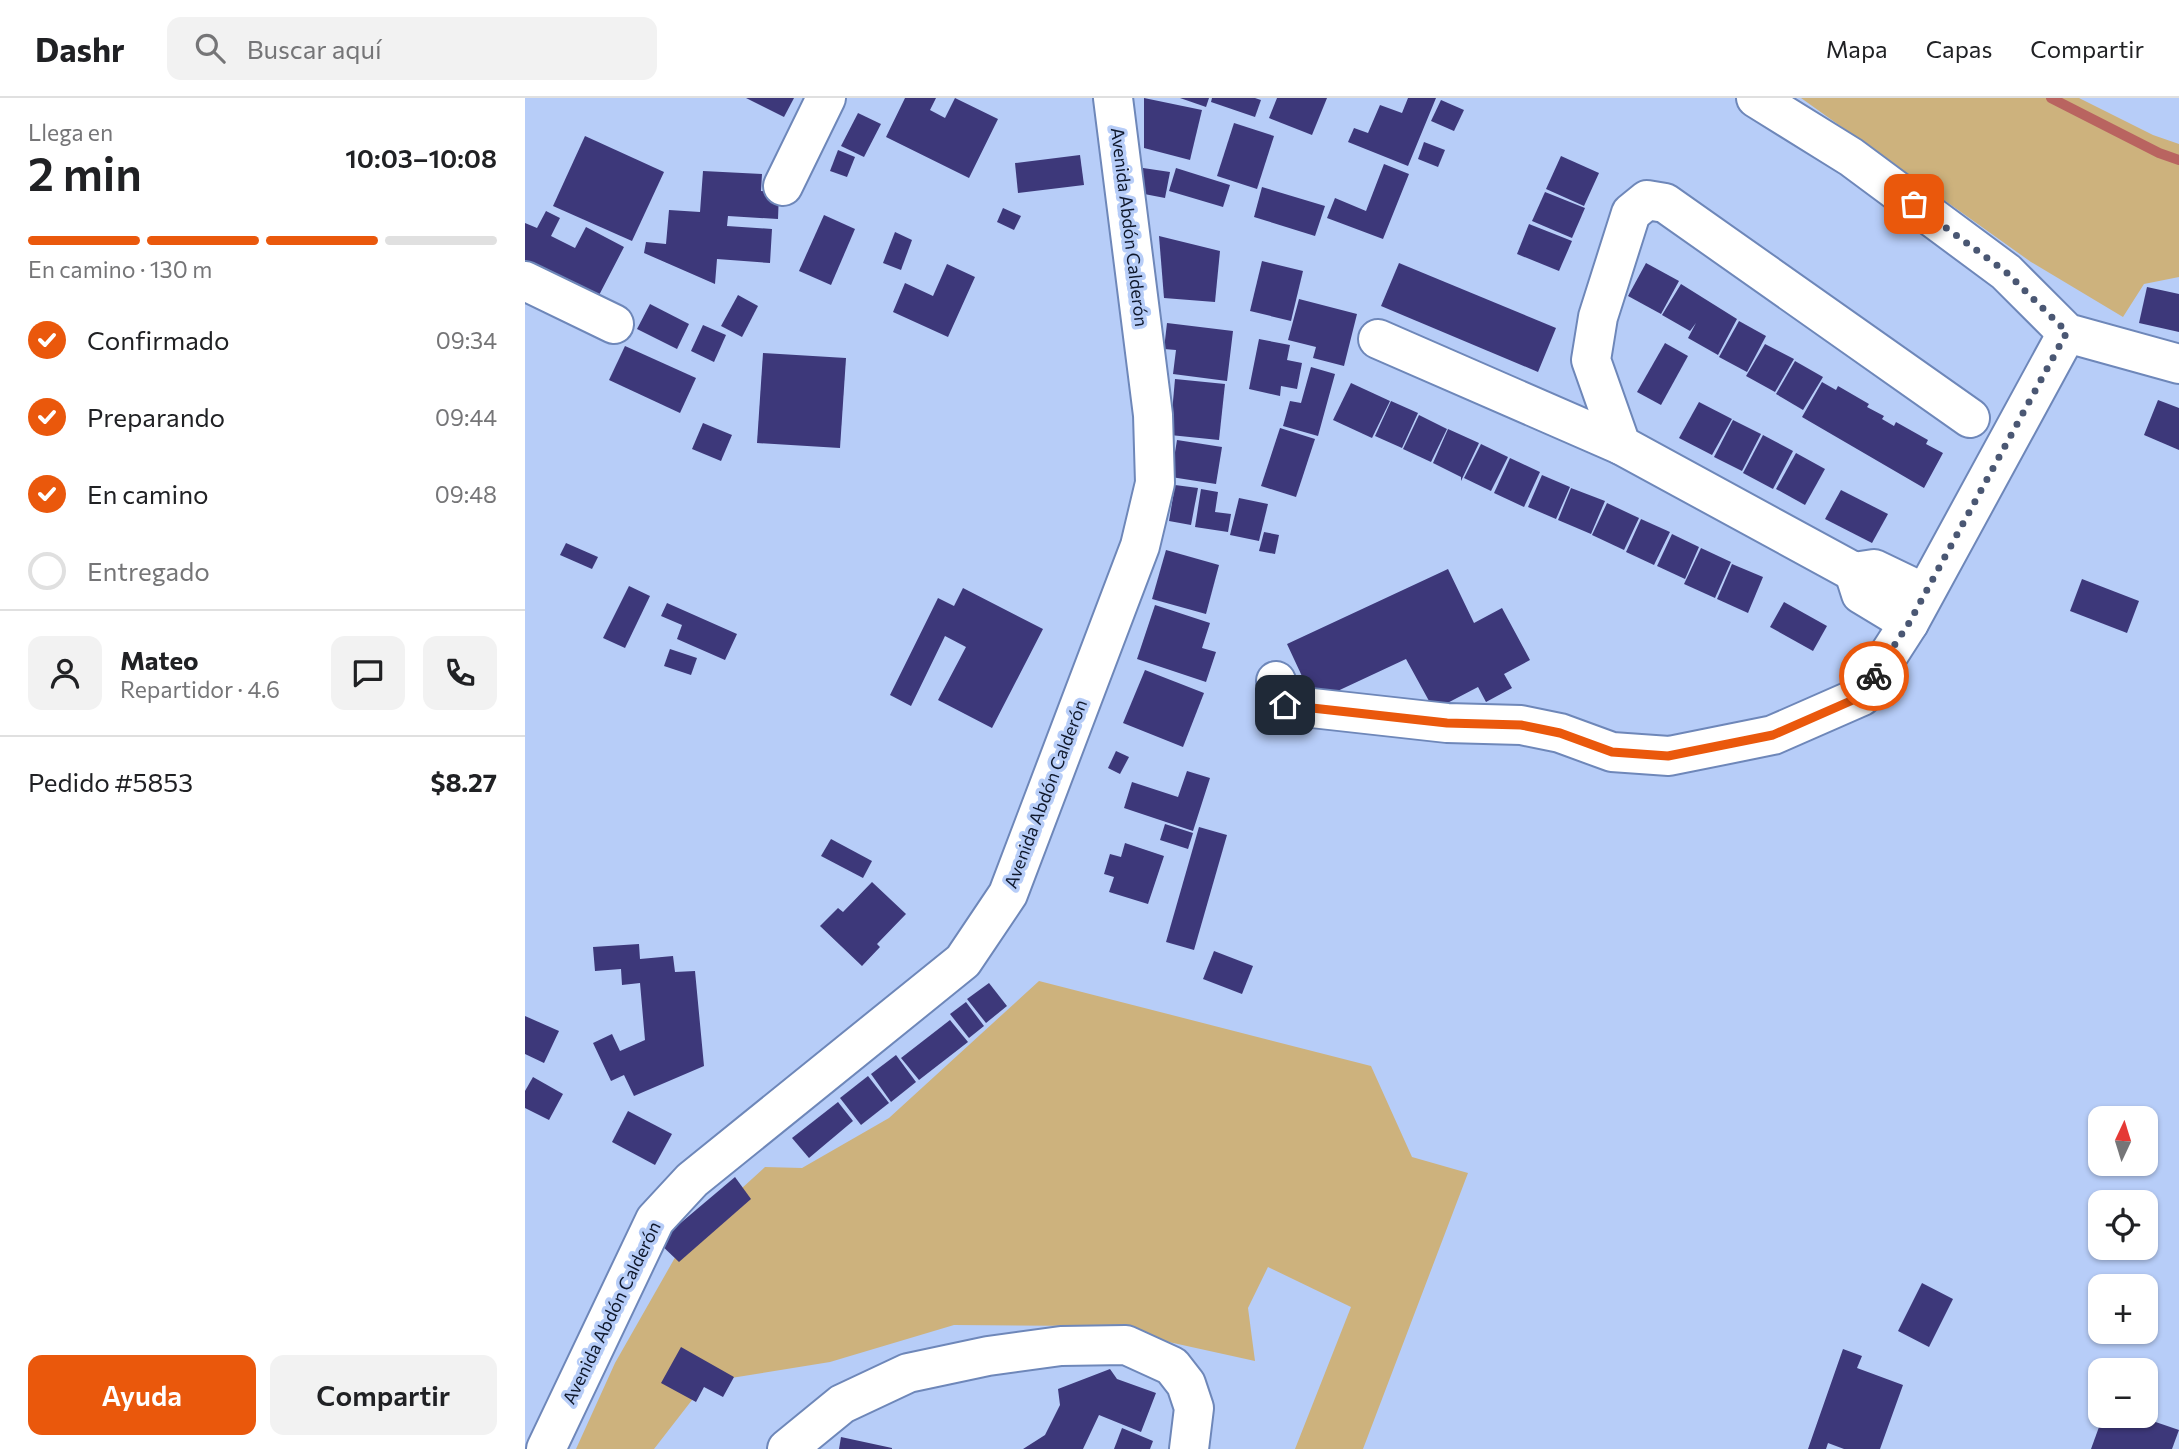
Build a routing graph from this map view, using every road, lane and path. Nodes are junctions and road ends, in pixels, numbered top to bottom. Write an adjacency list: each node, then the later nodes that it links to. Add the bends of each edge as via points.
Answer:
1 (826, 98): 4 (street)
2 (1113, 98): 17 (street, Avenida Abdón Calderón, via 1153,415 1155,483 1140,546 1008,894 963,961 692,1180 655,1220)
3 (1756, 98): 7 (street, via 1851,158 1996,264)
4 (783, 186)
5 (525, 281): 6 (street)
6 (614, 324)
7 (2067, 332): 10 (street); 14 (street)
8 (1378, 339): 11 (street)
9 (1591, 360): 11 (street, via 1575,393 1565,401); 12 (street, via 1598,317 1631,213 1647,200 1665,203); 13 (street)
10 (2179, 364)
11 (1535, 408): 13 (street)
12 (1970, 418)
13 (1621, 445): 14 (street, via 1854,572 1874,569)
14 (1917, 608): 15 (street, via 1862,696 1773,735 1668,756 1612,752 1521,725 1447,723 1285,705)
15 (1276, 681)
16 (525, 1440): 17 (street)
17 (546, 1449)
18 (787, 1449): 19 (street, via 842,1404 908,1373 1061,1346 1126,1345 1172,1366 1186,1384 1194,1408)
19 (1189, 1449)

